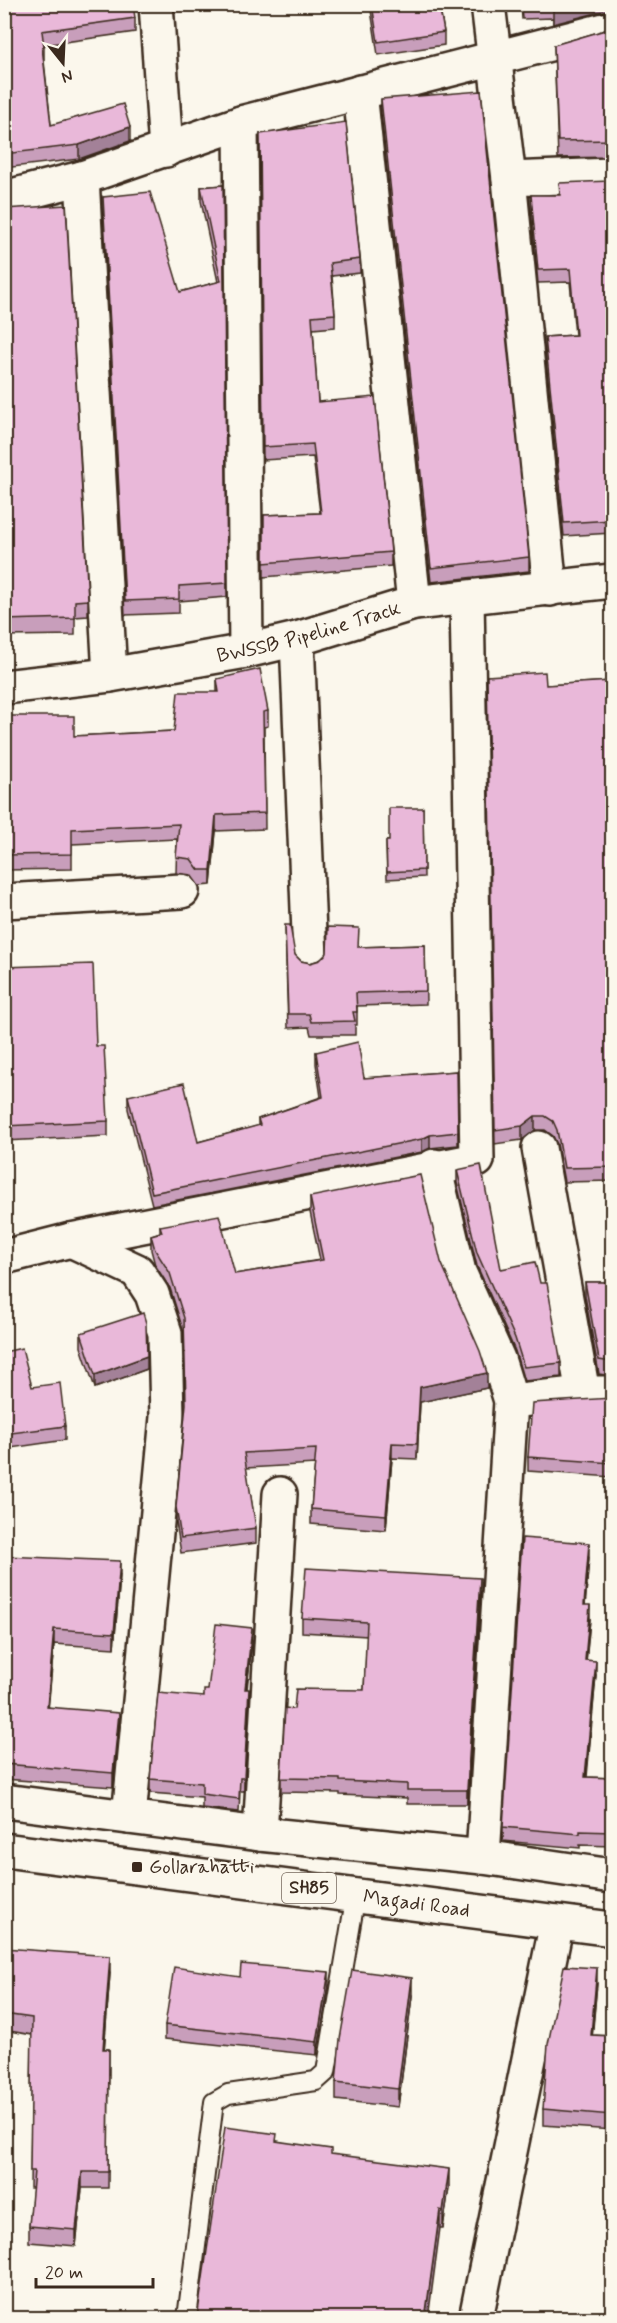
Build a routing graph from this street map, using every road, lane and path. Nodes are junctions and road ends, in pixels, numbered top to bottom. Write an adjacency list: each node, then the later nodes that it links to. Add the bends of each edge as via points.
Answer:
1 (156, 4): 7 (street)
2 (488, 4): 4 (street)
3 (612, 28): 4 (street)
4 (493, 57): 5 (street); 10 (street)
5 (360, 92): 6 (street); 15 (street)
6 (241, 123): 7 (street); 17 (street)
7 (166, 150): 9 (street)
8 (612, 175): 10 (street)
9 (82, 177): 11 (street); 18 (street)
10 (509, 179): 13 (street)
11 (4, 198)
12 (612, 581): 13 (street, BWSSB Pipeline Track)
13 (550, 589): 14 (street, BWSSB Pipeline Track)
14 (467, 598): 15 (street, BWSSB Pipeline Track); 24 (street, via 477,1160)
15 (414, 603): 16 (street, BWSSB Pipeline Track)
16 (297, 639): 17 (street, BWSSB Pipeline Track); 22 (street)
17 (246, 651): 18 (street, BWSSB Pipeline Track)
18 (110, 675): 19 (street, BWSSB Pipeline Track)
19 (4, 687)
20 (182, 891): 21 (street)
21 (4, 900)
22 (310, 957)
23 (539, 1148): 27 (street)
24 (434, 1166): 25 (street); 28 (street, via 459,1272 498,1359)
25 (71, 1240): 26 (street); 31 (street, via 137,1271 152,1294 165,1333 167,1417)
26 (4, 1257)
27 (598, 1393): 28 (street)
28 (511, 1401): 34 (street)
29 (280, 1494): 32 (street)
30 (4, 1801): 31 (street)
31 (129, 1817): 32 (street)
32 (260, 1834): 34 (street)
33 (4, 1850): 36 (street, Magadi Road / SH85)
34 (483, 1857): 35 (street)
35 (612, 1876)
36 (356, 1894): 37 (street, Magadi Road / SH85); 39 (lane, via 326,2072 316,2081 228,2094 214,2102)
37 (557, 1922): 38 (street, Magadi Road / SH85); 40 (street)
38 (612, 1929)
39 (187, 2319)
40 (476, 2319)

